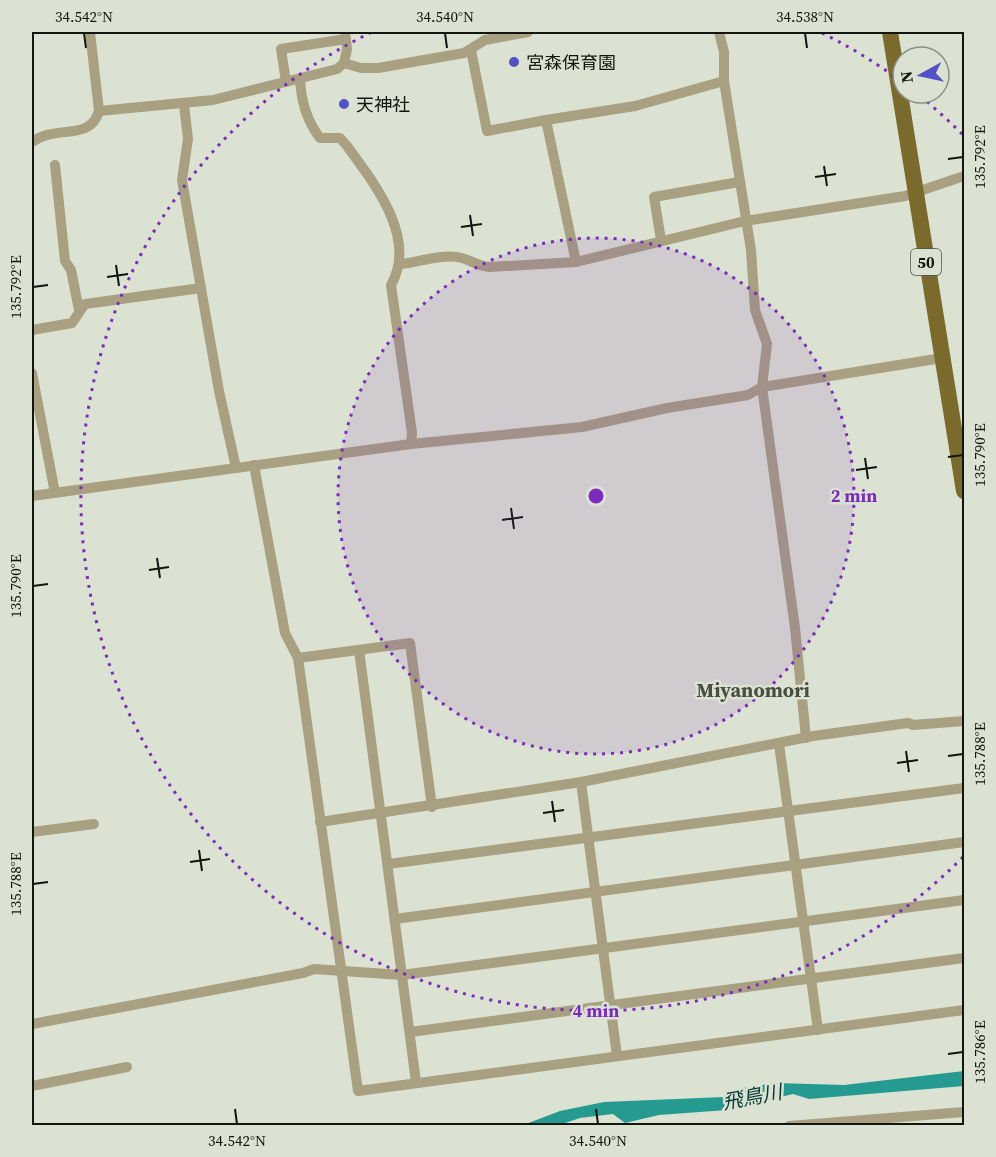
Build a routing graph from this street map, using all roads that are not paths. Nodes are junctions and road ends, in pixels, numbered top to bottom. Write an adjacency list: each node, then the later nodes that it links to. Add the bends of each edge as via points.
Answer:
1 (90, 32): 12 (street)
2 (528, 32): 6 (street, via 485,40)
3 (719, 32): 9 (street)
4 (891, 32): 18 (main road, 50)
5 (345, 35): 7 (street); 10 (street, via 281,49)
6 (471, 50): 7 (street, via 378,68); 13 (street, via 487,131)
7 (344, 63): 8 (street, via 337,69)
8 (300, 79): 10 (street); 22 (street, via 301,101 313,129 320,138 340,138 388,208 398,236)
9 (724, 81): 13 (street, via 635,106); 17 (street)
10 (286, 82): 11 (street)
11 (184, 105): 12 (street); 23 (street, via 188,139 182,180)
12 (99, 111): 14 (street, via 89,129 48,133)
13 (546, 120): 21 (street)
14 (32, 142)
15 (55, 165): 24 (street, via 65,261 71,270)
16 (964, 176): 18 (street)
17 (739, 182): 19 (street); 20 (street, via 654,197)
18 (915, 191): 19 (street, via 905,196); 26 (main road, 50)
19 (745, 221): 20 (street); 28 (street, via 755,310 767,344)
20 (661, 240): 21 (street)
21 (576, 262): 22 (street, via 489,267 453,257)
22 (401, 264): 29 (street, via 391,285)
23 (201, 288): 24 (street, via 85,304); 31 (street)
24 (79, 310): 25 (street, via 72,322)
25 (32, 330)
26 (942, 358): 28 (street); 32 (main road, 50)
27 (32, 373): 33 (street)
28 (762, 387): 29 (street, via 747,395 582,427); 38 (street)
29 (411, 444): 30 (street)
30 (254, 465): 31 (street); 36 (street, via 285,633)
31 (236, 468): 33 (street)
32 (964, 491)
33 (55, 493): 34 (street)
34 (32, 496)
35 (359, 650): 36 (street); 42 (street, via 410,643); 44 (street)
36 (298, 658): 45 (street)
37 (964, 721): 38 (street, via 908,723)
38 (806, 738): 39 (street)
39 (779, 744): 40 (street); 43 (street)
40 (580, 782): 42 (street); 48 (street)
41 (964, 788): 43 (street)
42 (432, 807): 44 (street)
43 (788, 812): 48 (street); 51 (street)
44 (381, 814): 45 (street); 50 (street)
45 (320, 822): 58 (street)
46 (94, 824): 47 (street)
47 (32, 832)
48 (588, 838): 50 (street); 52 (street)
49 (964, 842): 51 (street)
50 (388, 864): 54 (street)
51 (795, 864): 52 (street); 55 (street)
52 (595, 891): 54 (street); 56 (street)
53 (964, 900): 55 (street)
54 (395, 919): 59 (street)
55 (803, 921): 56 (street); 60 (street)
56 (603, 948): 59 (street); 61 (street)
57 (964, 958): 60 (street)
58 (340, 970): 59 (street); 63 (street, via 314,969); 68 (street, via 358,1091)
59 (402, 975): 65 (street)
60 (811, 978): 61 (street); 64 (street)
61 (610, 1004): 65 (street); 66 (street)
62 (964, 1010): 64 (street)
63 (32, 1024)
64 (818, 1030): 66 (street)
65 (410, 1032): 68 (street)
66 (617, 1056): 68 (street)
67 (127, 1067): 69 (street)
68 (416, 1082)
69 (32, 1086)
70 (964, 1112): 71 (street)
71 (789, 1125)

